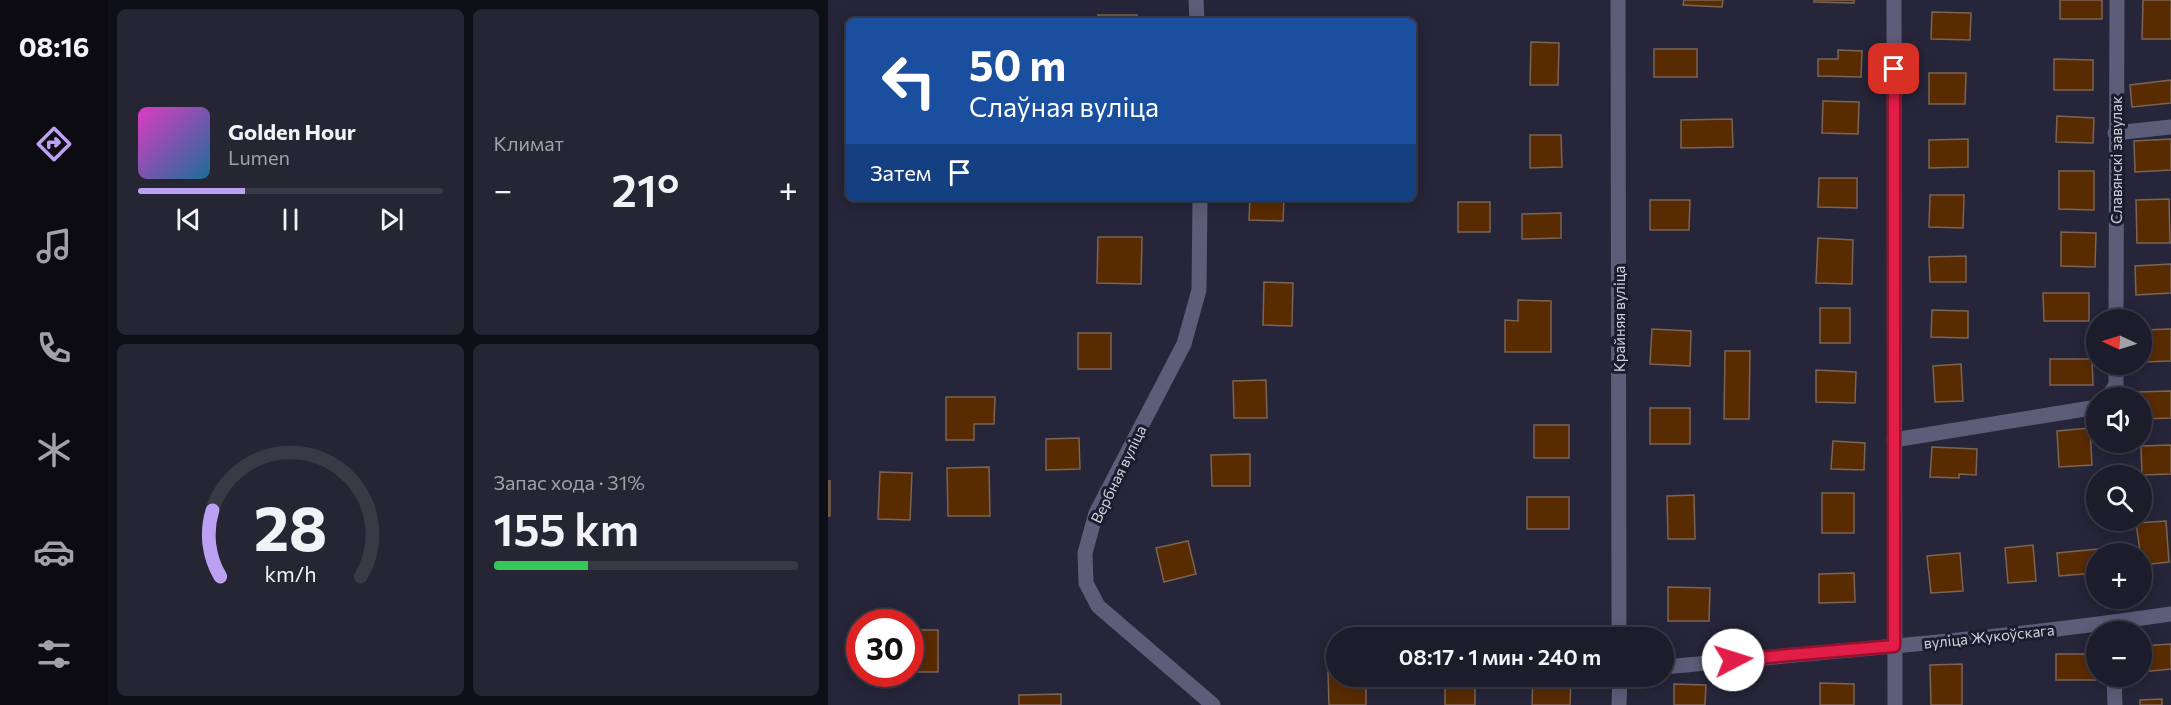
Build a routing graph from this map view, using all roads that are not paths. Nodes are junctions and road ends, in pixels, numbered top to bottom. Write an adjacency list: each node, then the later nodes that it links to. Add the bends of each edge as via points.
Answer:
1 (1196, 0): 5 (street)
2 (1618, 0): 14 (street, Крайняя вуліца)
3 (1894, 0): 11 (street)
4 (2117, 0): 7 (street, Славянскі завулак)
5 (1197, 18)
6 (2171, 127): 7 (street)
7 (2115, 133): 9 (street, Славянскі завулак)
8 (1200, 201): 20 (street, Вербная вуліца, via 1199,290 1184,344 1096,513 1085,553 1086,583 1098,606)
9 (2116, 309)
10 (2086, 409): 11 (street)
11 (1894, 440): 16 (street)
12 (2171, 614): 13 (street, вуліца Жукоўскага)
13 (2140, 621)
14 (1620, 627)
15 (2086, 629): 16 (street, вуліца Жукоўскага)
16 (1894, 646): 17 (street, вуліца Жукоўскага); 22 (street)
17 (1674, 666)
18 (1620, 687): 21 (street)
19 (2114, 687): 23 (street)
20 (1213, 705)
21 (1619, 705)
22 (1894, 705)
23 (2115, 705)

